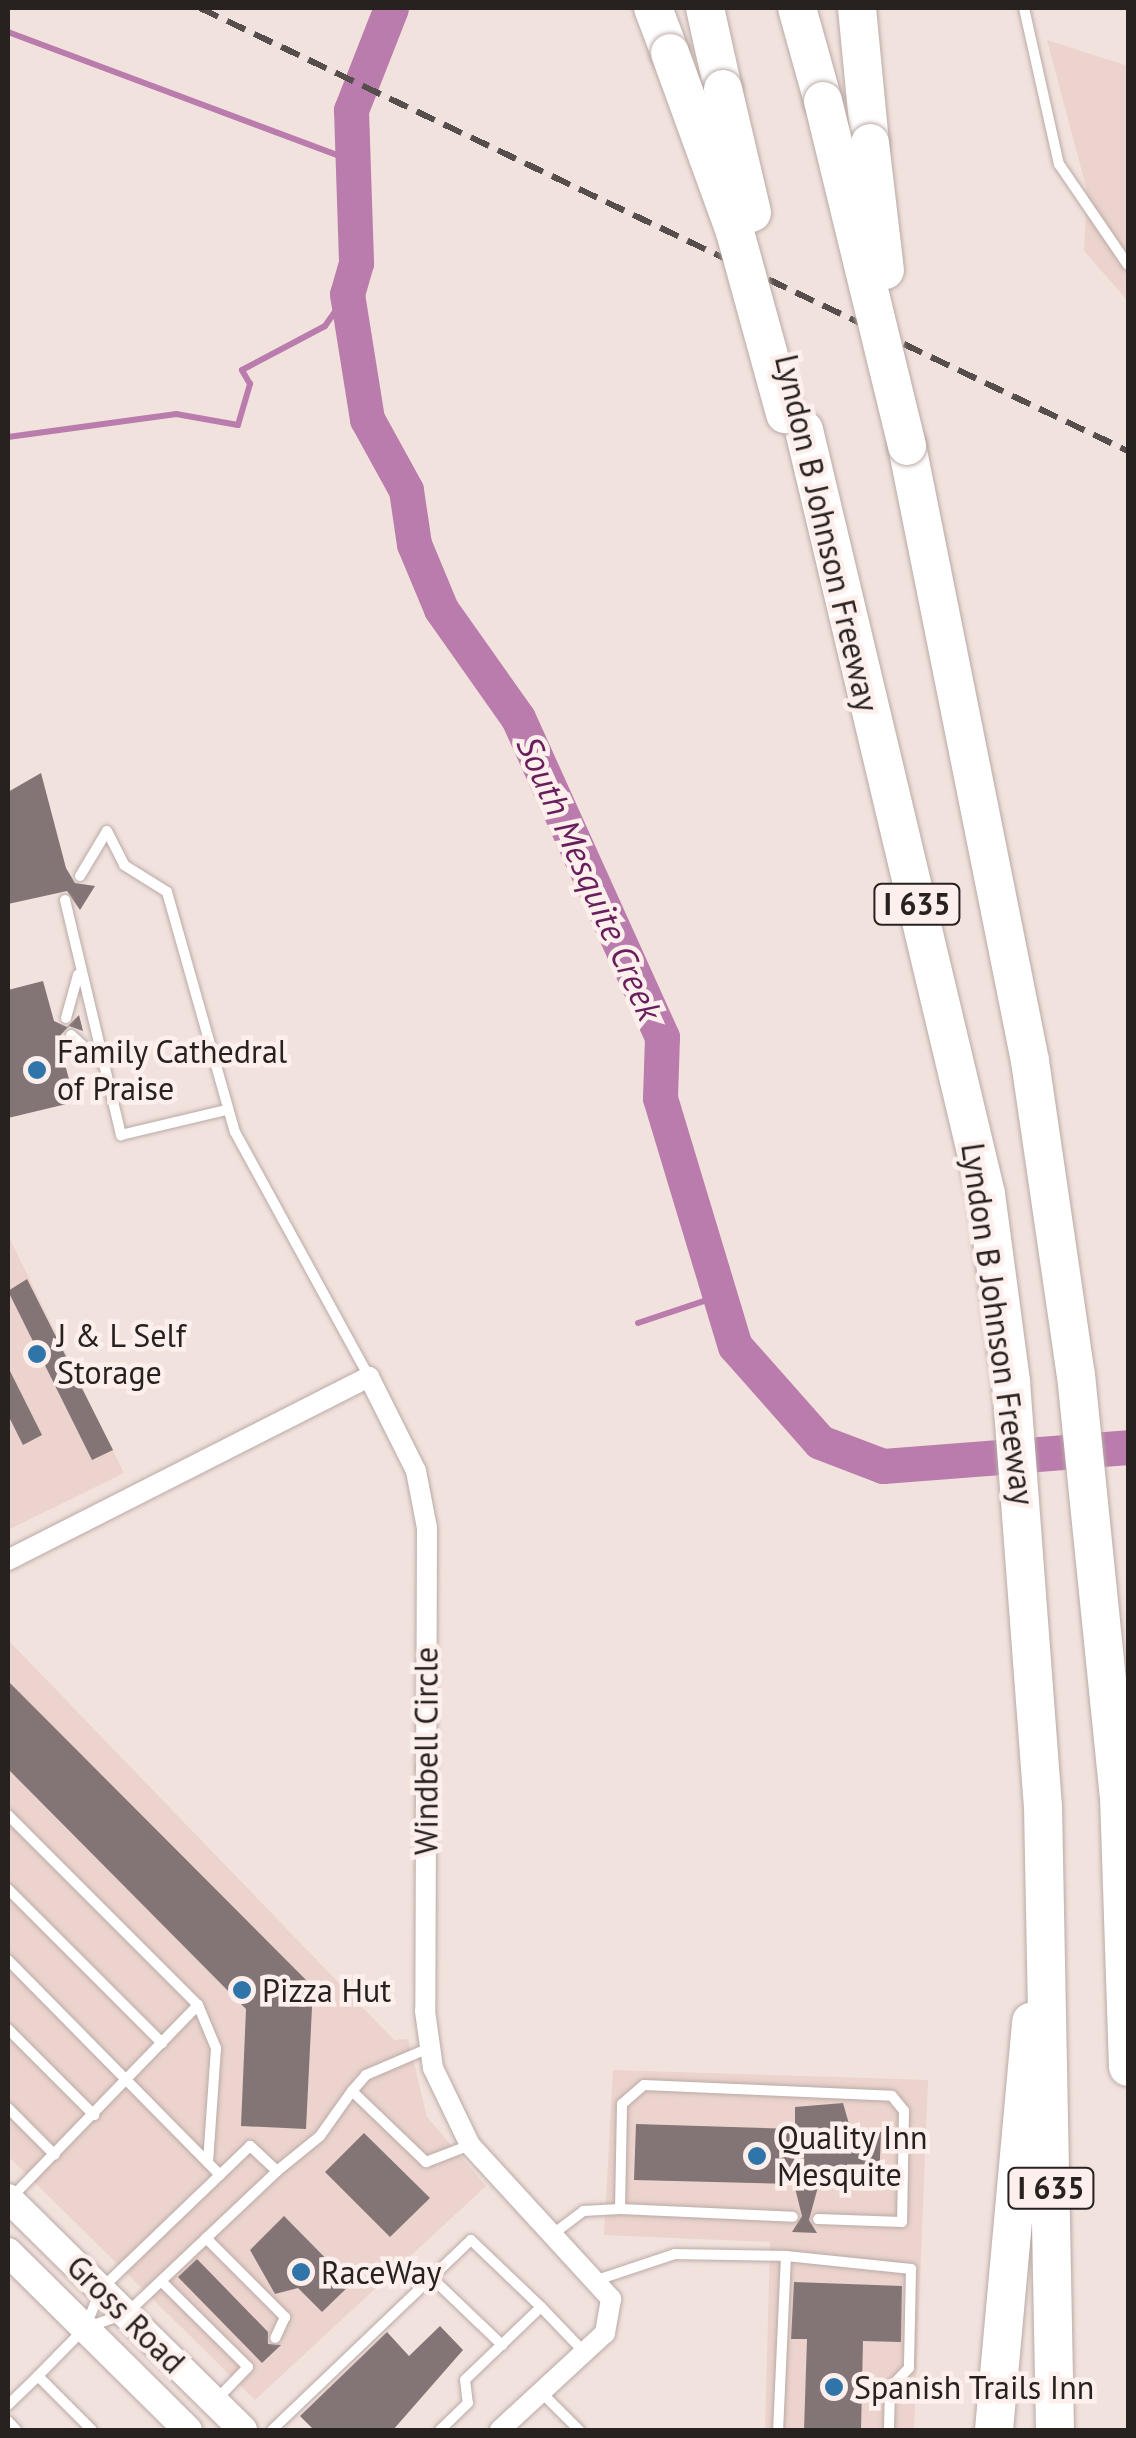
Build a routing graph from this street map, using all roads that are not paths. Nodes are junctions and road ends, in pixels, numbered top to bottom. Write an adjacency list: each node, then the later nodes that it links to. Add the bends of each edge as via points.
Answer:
1 (653, 8): 7 (highway, bridge, via 735,232)
2 (704, 8): 7 (highway, Lyndon B Johnson Freeway, bridge)
3 (798, 8): 8 (highway, Lyndon B Johnson Freeway / I 635, bridge)
4 (857, 8): 8 (highway, bridge)
5 (1024, 8): 6 (lane, via 1059,164)
6 (1128, 265)
7 (794, 422): 21 (highway, Lyndon B Johnson Freeway / I 635, via 986,1194 1027,1542)
8 (907, 446): 20 (highway, Lyndon B Johnson Freeway / I 635, via 1030,1060 1076,1376)
9 (80, 876): 15 (lane, via 107,831 124,865 166,892)
10 (66, 900): 11 (lane)
11 (78, 974): 12 (lane); 14 (lane)
12 (66, 1018)
13 (71, 1034): 14 (lane)
14 (102, 1063): 15 (lane, via 122,1135)
15 (226, 1110): 16 (lane)
16 (369, 1377): 17 (street); 26 (street, Windbell Circle, via 416,1472 427,1528)
17 (8, 1560)
18 (8, 1814): 23 (lane)
19 (8, 1889): 25 (lane)
20 (1128, 1928): 27 (highway, Lyndon B Johnson Freeway / I 635)
21 (1046, 1946): 70 (highway, via 1020,2082); 71 (highway, Lyndon B Johnson Freeway / I 635)
22 (8, 1960): 28 (lane)
23 (198, 2005): 25 (lane); 34 (lane, via 216,2048)
24 (8, 2029): 31 (lane)
25 (162, 2043): 28 (lane)
26 (429, 2048): 29 (lane, via 366,2075); 32 (street, Windbell Circle)
27 (1128, 2067)
28 (126, 2080): 31 (lane); 34 (lane)
29 (352, 2092): 32 (lane, via 426,2162); 35 (lane, via 320,2136)
30 (8, 2108): 33 (lane)
31 (94, 2114): 33 (lane)
32 (470, 2145): 41 (street, Windbell Circle)
33 (55, 2155): 37 (lane)
34 (208, 2163): 36 (lane)
35 (277, 2171): 36 (lane, via 250,2146); 42 (lane)
36 (220, 2175): 48 (lane)
37 (8, 2199): 48 (main road, Gross Road)
38 (620, 2209): 39 (lane); 40 (lane, via 622,2104 644,2085 892,2096 904,2111 902,2222); 41 (lane, via 583,2210)
39 (793, 2217)
40 (818, 2219)
41 (553, 2234): 46 (street, Windbell Circle)
42 (206, 2238): 47 (lane); 52 (lane, via 285,2317)
43 (8, 2252): 51 (main road, Gross Road)
44 (786, 2256): 46 (lane, via 675,2254); 68 (lane); 69 (lane, via 911,2269 910,2368 890,2388)
45 (432, 2278): 49 (lane, via 471,2240); 53 (lane); 64 (lane)
46 (600, 2279): 54 (street, via 612,2322)
47 (161, 2281): 50 (lane); 57 (lane, via 252,2362)
48 (102, 2289): 50 (main road, Gross Road); 51 (lane)
49 (540, 2307): 53 (lane); 54 (lane)
50 (127, 2313): 51 (lane); 57 (main road, Gross Road)
51 (85, 2328): 55 (lane); 62 (main road, Gross Road)
52 (275, 2338)
53 (502, 2344): 65 (lane, via 465,2380 468,2403)
54 (584, 2353): 56 (street)
55 (38, 2376): 58 (lane); 61 (lane)
56 (540, 2392): 66 (street); 67 (lane)
57 (214, 2402): 63 (main road, Gross Road)
58 (8, 2405)
59 (8, 2421): 60 (lane)
60 (16, 2430)
61 (92, 2430)
62 (188, 2430)
63 (242, 2430)
64 (272, 2430)
65 (440, 2430)
66 (500, 2430)
67 (579, 2430)
68 (778, 2430)
69 (888, 2430)
70 (994, 2430)
71 (1055, 2430)

